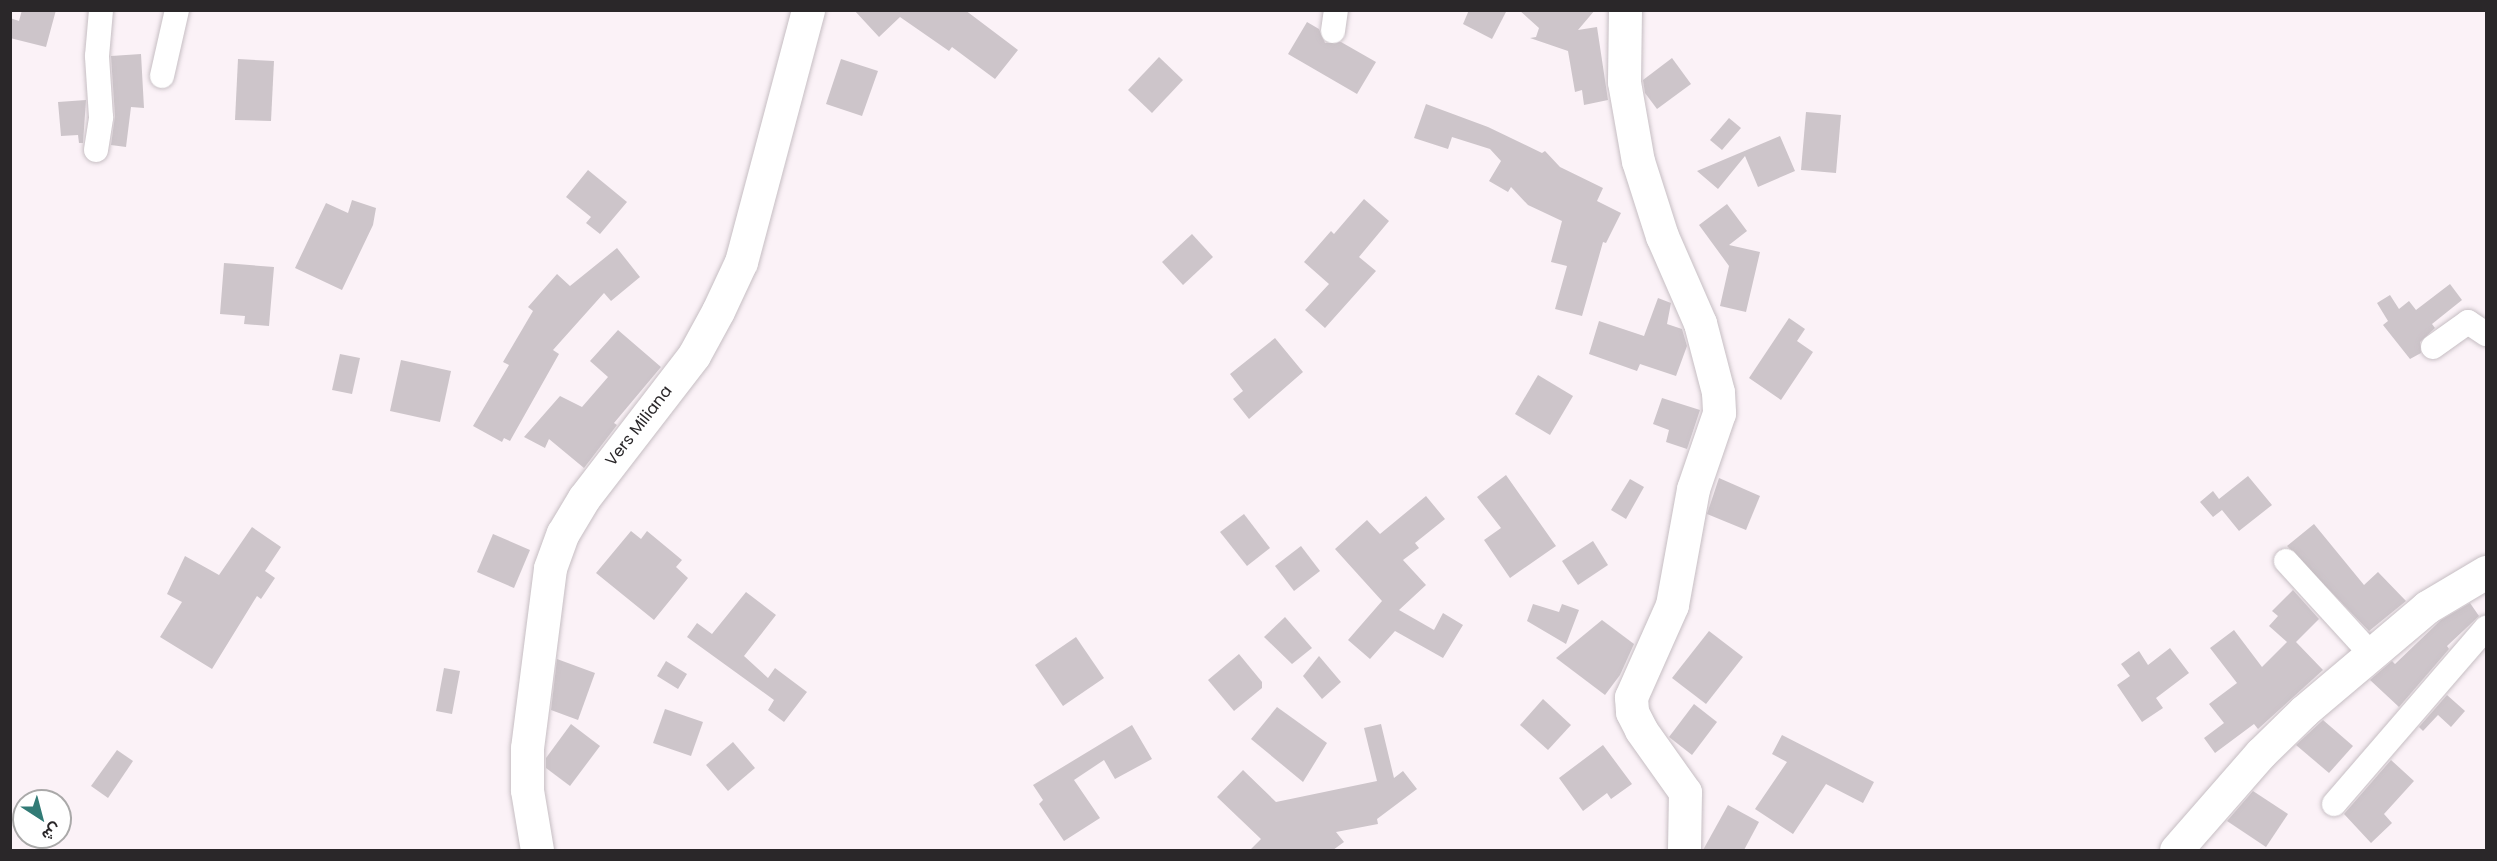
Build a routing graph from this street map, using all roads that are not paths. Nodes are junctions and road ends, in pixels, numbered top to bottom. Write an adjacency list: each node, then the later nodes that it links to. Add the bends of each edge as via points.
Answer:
1 (101, 10): 6 (street, via 97,56 101,117)
2 (177, 10): 5 (street)
3 (808, 10): 14 (main road, Vers Miliana, via 741,261 718,311 694,355 584,498 563,533 550,568 527,748 527,790)
4 (1625, 10): 15 (main road, via 1624,82 1638,161 1662,236 1700,323 1718,392 1719,413 1693,489 1672,605 1631,697 1632,712 1641,730 1684,792)
5 (162, 76)
6 (96, 150)
7 (2487, 334): 8 (street, via 2468,322)
8 (2433, 347)
9 (2286, 561): 12 (street)
10 (2487, 572): 12 (main road, via 2427,606)
11 (2487, 628): 13 (street)
12 (2370, 653): 16 (main road, via 2261,753)
13 (2334, 804)
14 (537, 850)
15 (1684, 850)
16 (2176, 850)

